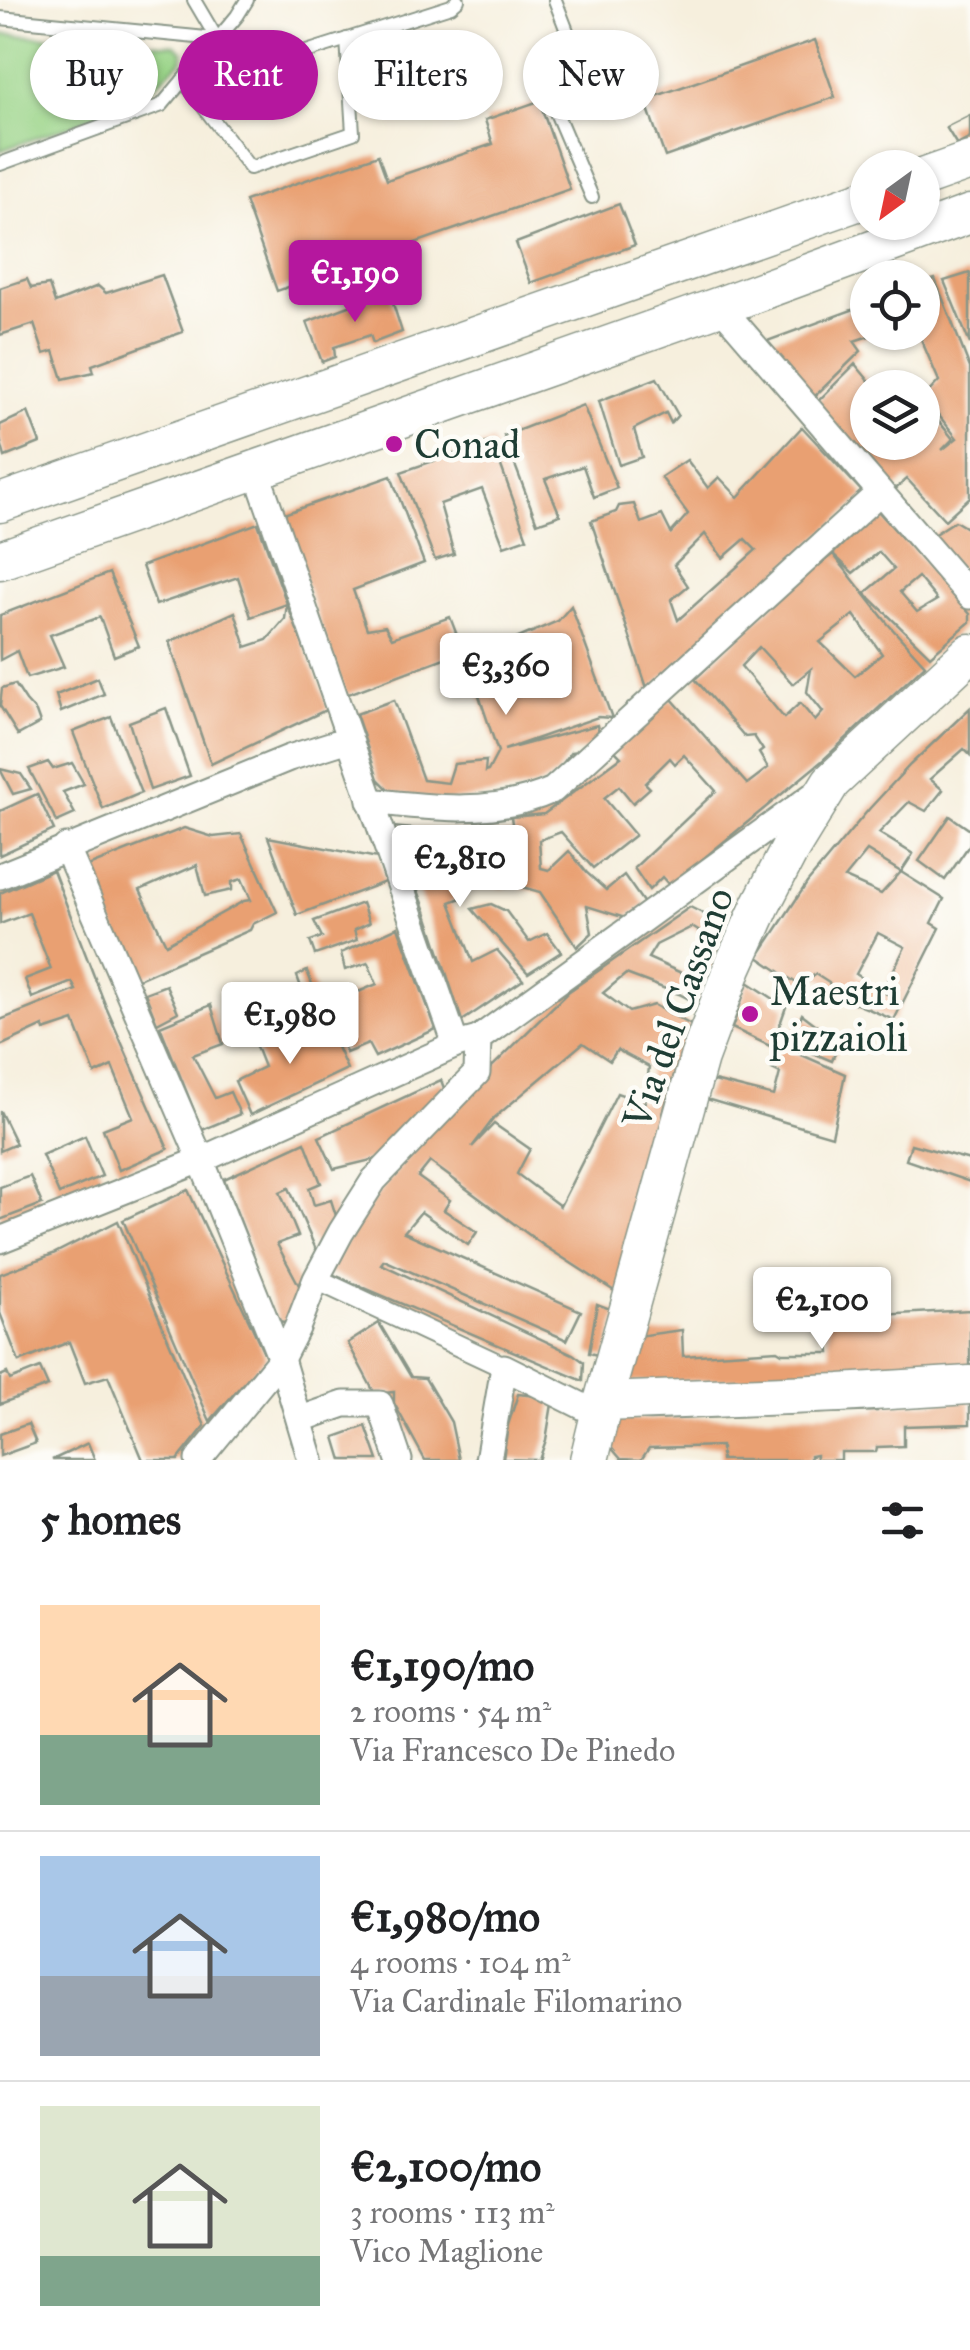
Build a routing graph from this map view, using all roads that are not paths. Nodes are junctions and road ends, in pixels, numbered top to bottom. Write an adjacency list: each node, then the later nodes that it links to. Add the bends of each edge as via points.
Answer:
1 (194, 0): 6 (lane)
2 (247, 0): 7 (lane)
3 (458, 0): 8 (lane)
4 (556, 0): 16 (lane, via 582,70 543,82)
5 (0, 18): 9 (lane)
6 (212, 30)
7 (224, 30)
8 (376, 30)
9 (178, 35)
10 (178, 85): 14 (lane, via 162,105)
11 (213, 120): 12 (lane, via 250,168 353,133)
12 (352, 120)
13 (970, 161): 15 (main road)
14 (0, 164)
15 (940, 172)
16 (592, 198)
17 (850, 204): 22 (main road)
18 (970, 214): 19 (main road)
19 (720, 306): 20 (main road); 21 (street)
20 (256, 470): 23 (main road); 26 (street)
21 (880, 492): 24 (street); 28 (street, via 553,790 458,809)
22 (0, 503)
23 (0, 560)
24 (970, 596)
25 (970, 652): 27 (main road, Via del Cassano)
26 (349, 738): 28 (street); 29 (street)
27 (831, 782): 31 (street); 38 (main road, Via del Cassano, via 760,906 699,1058)
28 (370, 800): 31 (street)
29 (66, 847): 30 (street); 32 (street)
30 (0, 876)
31 (467, 1042): 32 (street); 34 (street, via 478,1072 374,1180)
32 (201, 1160): 33 (street); 35 (street)
33 (0, 1240)
34 (316, 1280): 35 (street); 36 (street)
35 (282, 1359): 39 (street); 40 (street)
36 (504, 1367): 38 (street); 43 (street)
37 (970, 1385): 38 (main road)
38 (602, 1408): 44 (main road, Via del Cassano)
39 (300, 1419): 41 (street); 42 (street, via 344,1404 380,1404)
40 (198, 1460)
41 (311, 1460)
42 (399, 1460)
43 (488, 1460)
44 (589, 1460)

